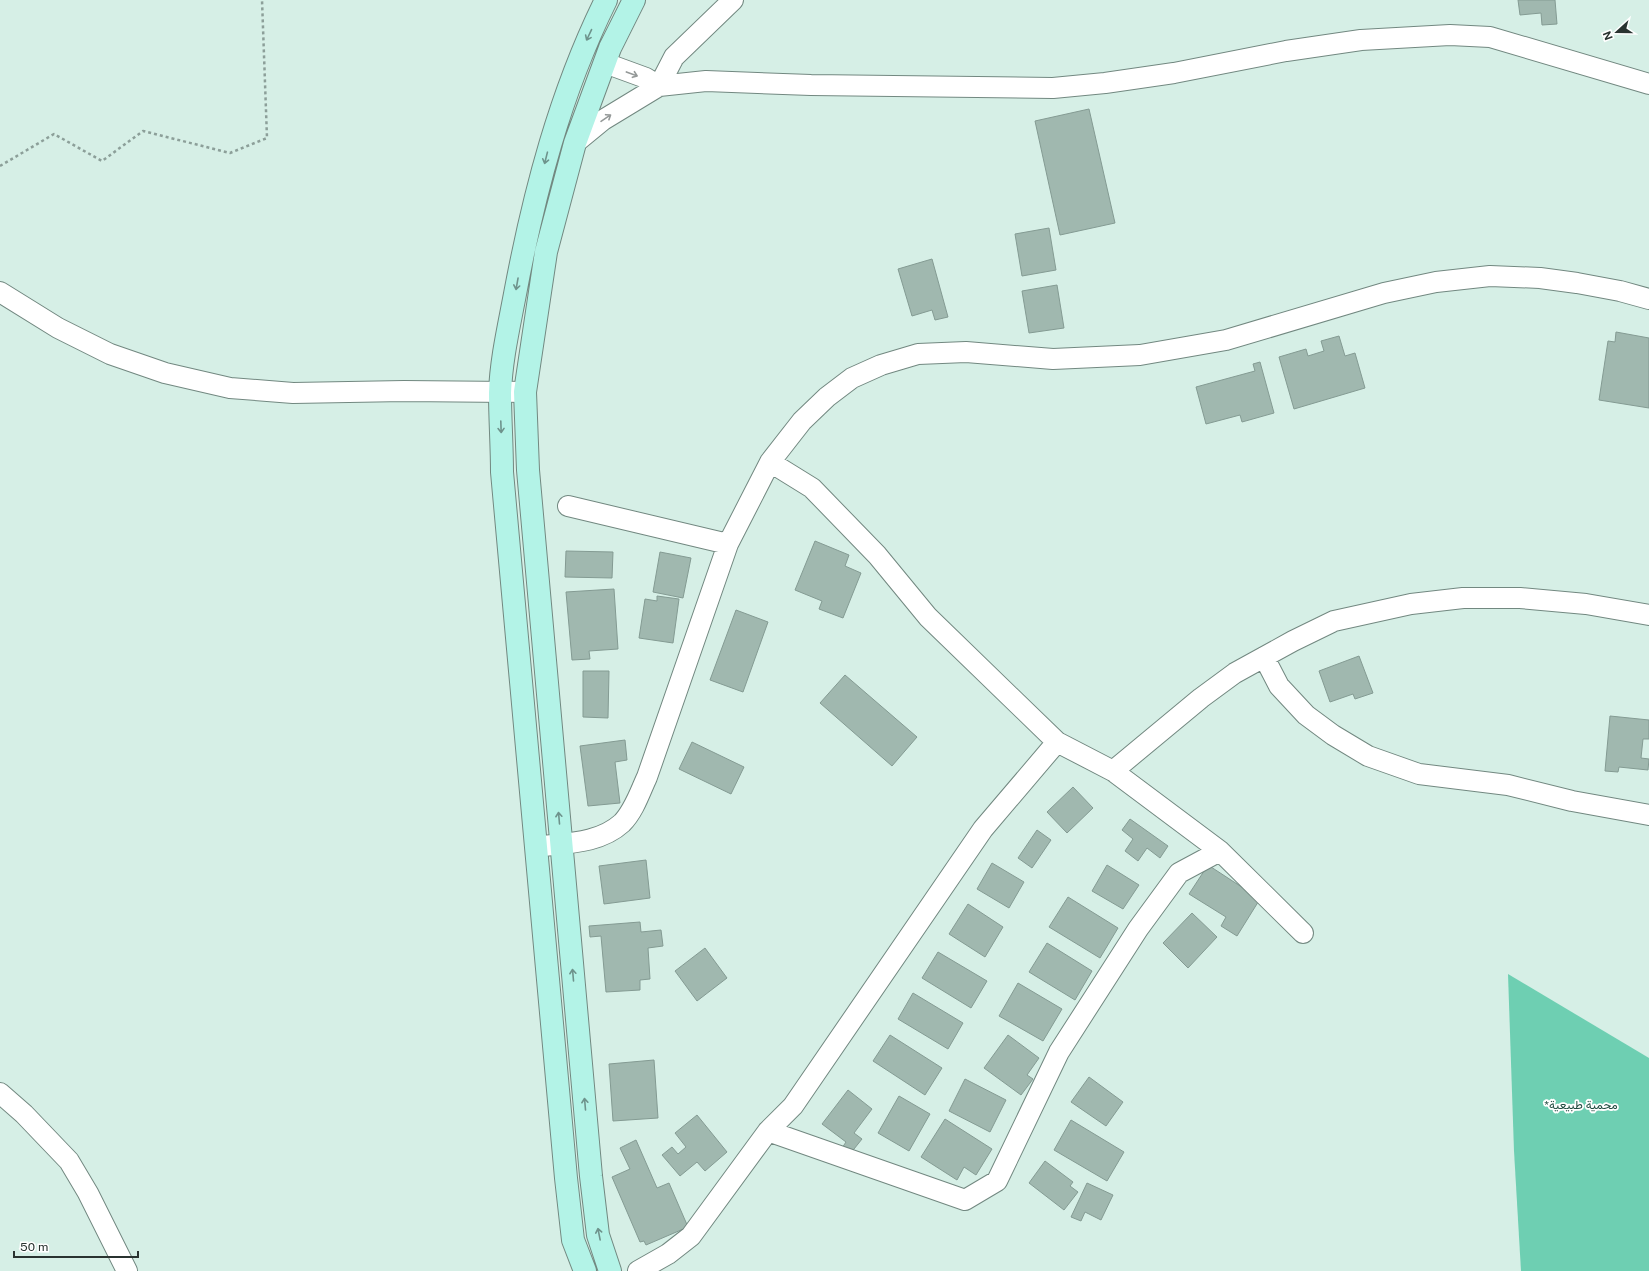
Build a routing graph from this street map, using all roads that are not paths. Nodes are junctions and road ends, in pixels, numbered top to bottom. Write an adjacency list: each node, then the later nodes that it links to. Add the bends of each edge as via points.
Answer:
1 (606, 0): 10 (main road, one-way to 10, via 587,38 552,133 523,249 506,340)
2 (634, 0): 4 (main road)
3 (733, 0): 6 (street, via 674,57)
4 (604, 63): 6 (street, one-way to 6, via 646,78); 7 (main road)
5 (1649, 84): 6 (street, via 1490,37 1450,35 1354,41 1158,75 1053,88 706,81)
6 (659, 86): 7 (street, one-way to 6, via 603,120)
7 (575, 143): 11 (main road, via 546,252)
8 (0, 292): 10 (street, via 58,328 110,354 166,373 230,388 293,393)
9 (1649, 299): 12 (street, via 1577,283 1540,278 1490,276 1436,282 1384,293 1226,340 1140,354 1053,359 966,352 918,354 881,365 845,383 802,421)
10 (500, 392): 11 (street); 21 (main road, one-way to 21, via 502,472)
11 (526, 392): 20 (main road, one-way to 11, via 528,470)
12 (770, 462): 14 (street); 17 (street, via 812,488 878,555 928,617)
13 (568, 506): 14 (street)
14 (728, 544): 20 (street, via 647,777 632,809 622,823 604,835 583,842)
15 (1649, 615): 16 (street, via 1586,604 1520,598 1463,598 1411,604 1334,621)
16 (1264, 657): 18 (street, via 1235,673 1200,698); 19 (street, via 1279,686 1306,715 1368,756 1419,774 1508,785 1572,801)
17 (1057, 742): 18 (street); 25 (street, via 983,829 793,1106)
18 (1113, 771): 22 (street)
19 (1649, 814)
20 (561, 844): 21 (street); 28 (main road, one-way to 20, via 598,1235 592,1183)
21 (536, 847): 27 (main road, via 570,1209 574,1240)
22 (1220, 851): 23 (street); 25 (street, via 1179,873 1138,929 1060,1052 997,1181 965,1200)
23 (1303, 933)
24 (0, 1092): 26 (street, via 69,1160)
25 (768, 1132): 29 (street, via 691,1236 668,1254)
26 (127, 1271)
27 (585, 1271)
28 (610, 1271)
29 (638, 1271)

